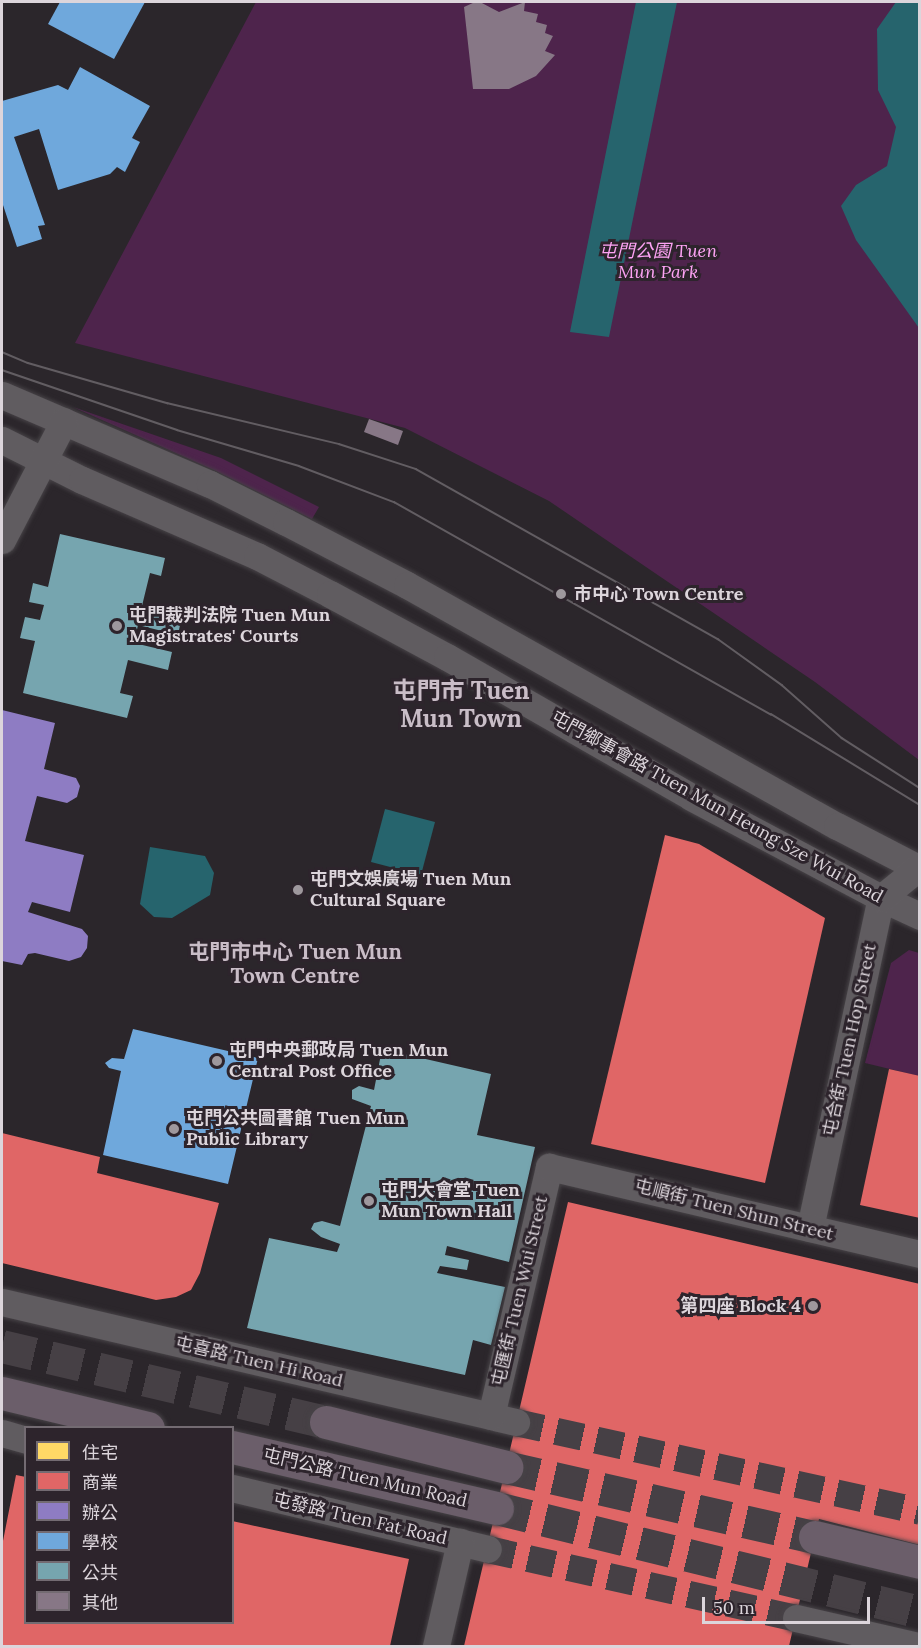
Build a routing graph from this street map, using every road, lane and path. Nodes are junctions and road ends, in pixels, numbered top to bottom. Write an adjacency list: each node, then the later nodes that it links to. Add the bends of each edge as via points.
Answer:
1 (13, 400): 2 (main road); 3 (main road)
2 (64, 422): 4 (main road); 6 (main road, via 210,484 407,585)
3 (2, 443): 4 (main road, 屯門鄉事會路 Tuen Mun Heung Sze Wui Road)
4 (43, 462): 5 (main road); 7 (main road, 屯門鄉事會路 Tuen Mun Heung Sze Wui Road, via 257,556 340,599 691,797)
5 (2, 540)
6 (919, 868): 7 (main road)
7 (881, 898): 8 (main road, 屯門鄉事會路 Tuen Mun Heung Sze Wui Road); 10 (main road, 屯合街 Tuen Hop Street)
8 (920, 915)
9 (549, 1167): 10 (main road, 屯順街 Tuen Shun Street); 14 (main road, 屯匯街 Tuen Wui Street)
10 (810, 1228): 11 (main road, 屯順街 Tuen Shun Street)
11 (920, 1254)
12 (2, 1302): 14 (main road, 屯喜路 Tuen Hi Road)
13 (2, 1393): 16 (highway)
14 (504, 1419)
15 (326, 1422): 20 (highway)
16 (140, 1426)
17 (2, 1432): 18 (main road)
18 (24, 1439)
19 (234, 1447): 22 (highway, 屯門公路 Tuen Mun Road)
20 (506, 1467)
21 (234, 1488): 24 (main road, 屯發路 Tuen Fat Road)
22 (497, 1508)
23 (815, 1537): 26 (highway)
24 (460, 1542): 25 (main road, 屯發路 Tuen Fat Road); 28 (main road)
25 (488, 1549)
26 (920, 1562)
27 (796, 1618): 29 (main road)
28 (436, 1647)
29 (918, 1647)

